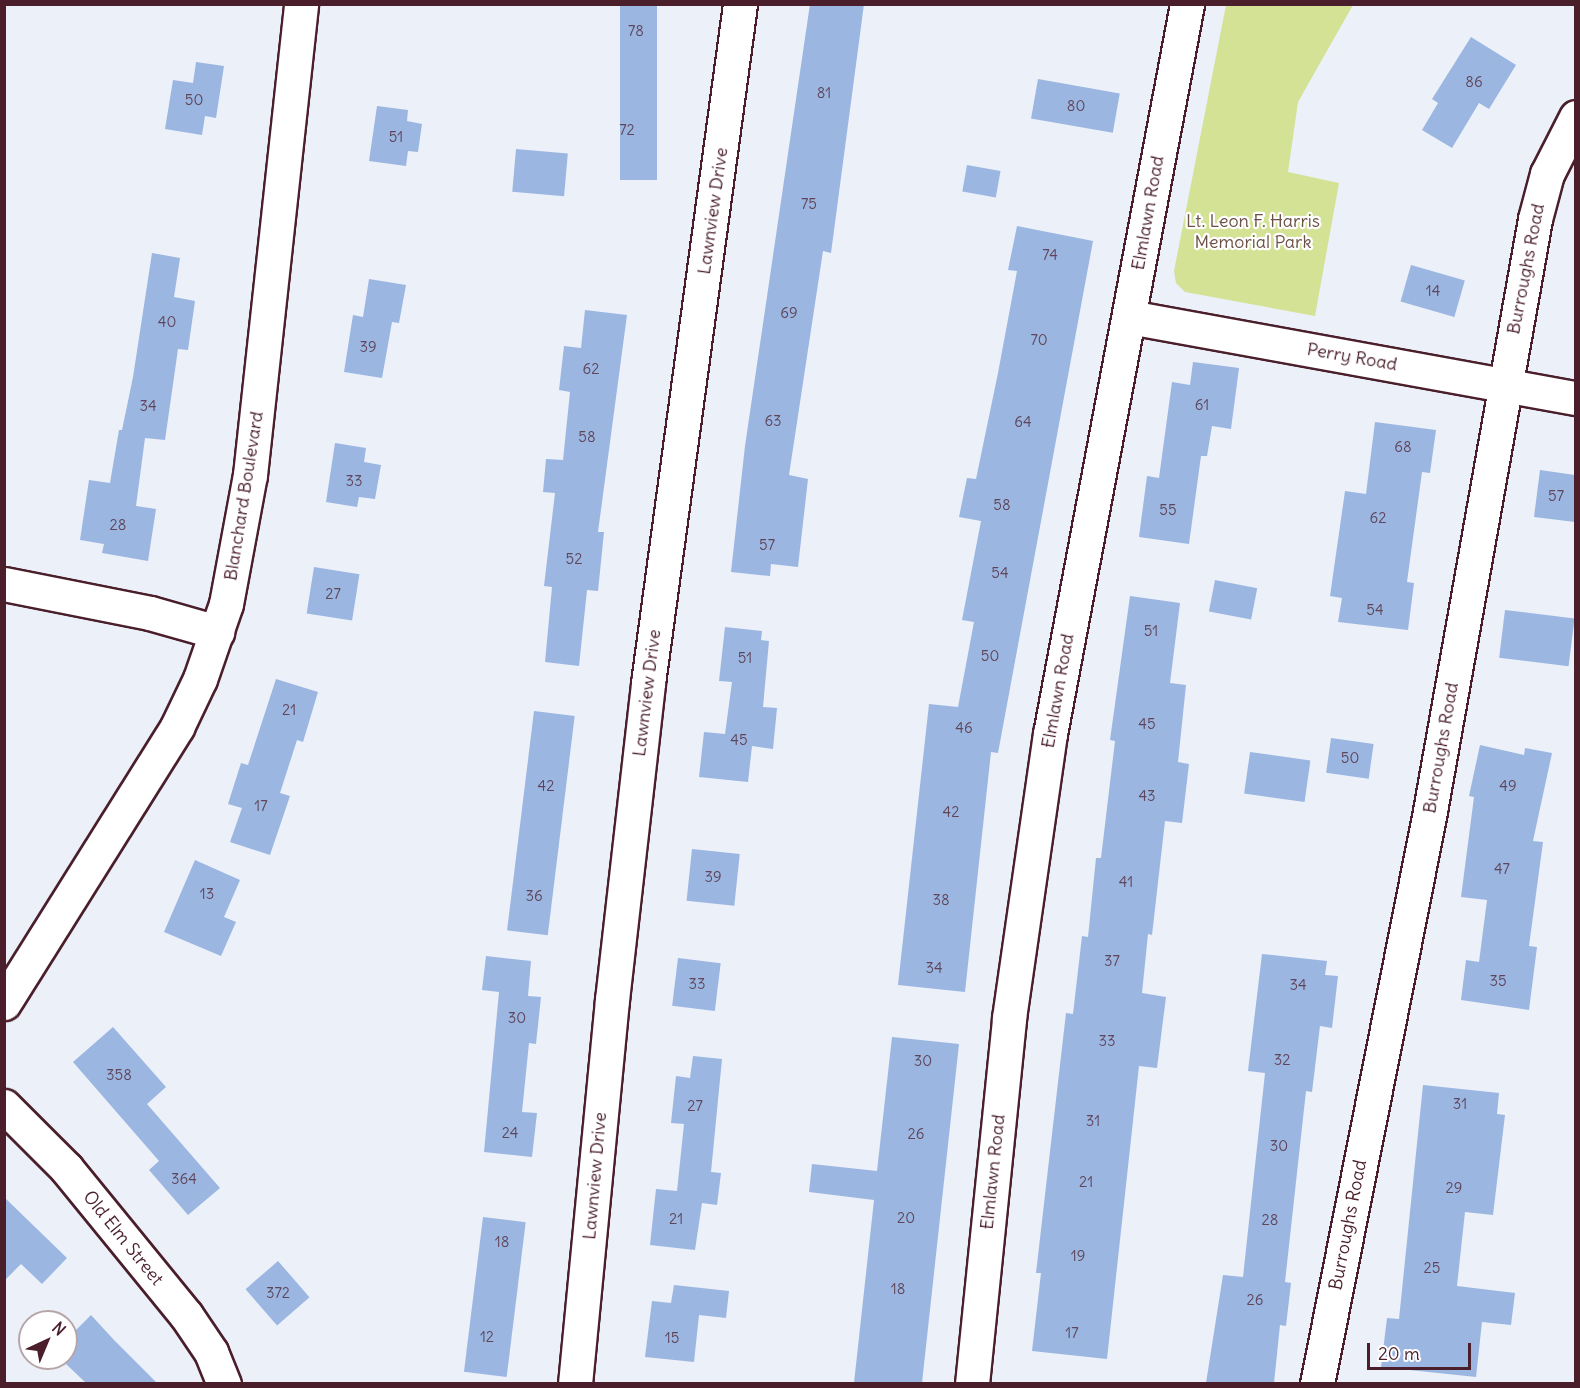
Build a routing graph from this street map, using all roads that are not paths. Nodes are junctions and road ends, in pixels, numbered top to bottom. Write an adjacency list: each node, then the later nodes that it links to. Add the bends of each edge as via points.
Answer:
1 (302, 4): 9 (street, Blanchard Boulevard, via 250,475 234,574)
2 (740, 4): 13 (street, Lawnview Drive, via 648,683)
3 (1187, 4): 5 (street, Elmlawn Road)
4 (1575, 117): 6 (street, Burroughs Road, via 1540,196)
5 (1129, 316): 6 (street, Perry Road); 14 (street, Elmlawn Road, via 1045,768 1008,1027)
6 (1505, 385): 7 (street, Perry Road); 15 (street, Burroughs Road, via 1430,811)
7 (1575, 398)
8 (4, 584): 9 (street, via 150,613)
9 (217, 632): 10 (street, Blanchard Boulevard, via 177,727)
10 (4, 1003)
11 (4, 1106): 12 (street, Old Elm Street, via 66,1168 186,1315 211,1352)
12 (224, 1383)
13 (575, 1383)
14 (972, 1383)
15 (1317, 1383)

